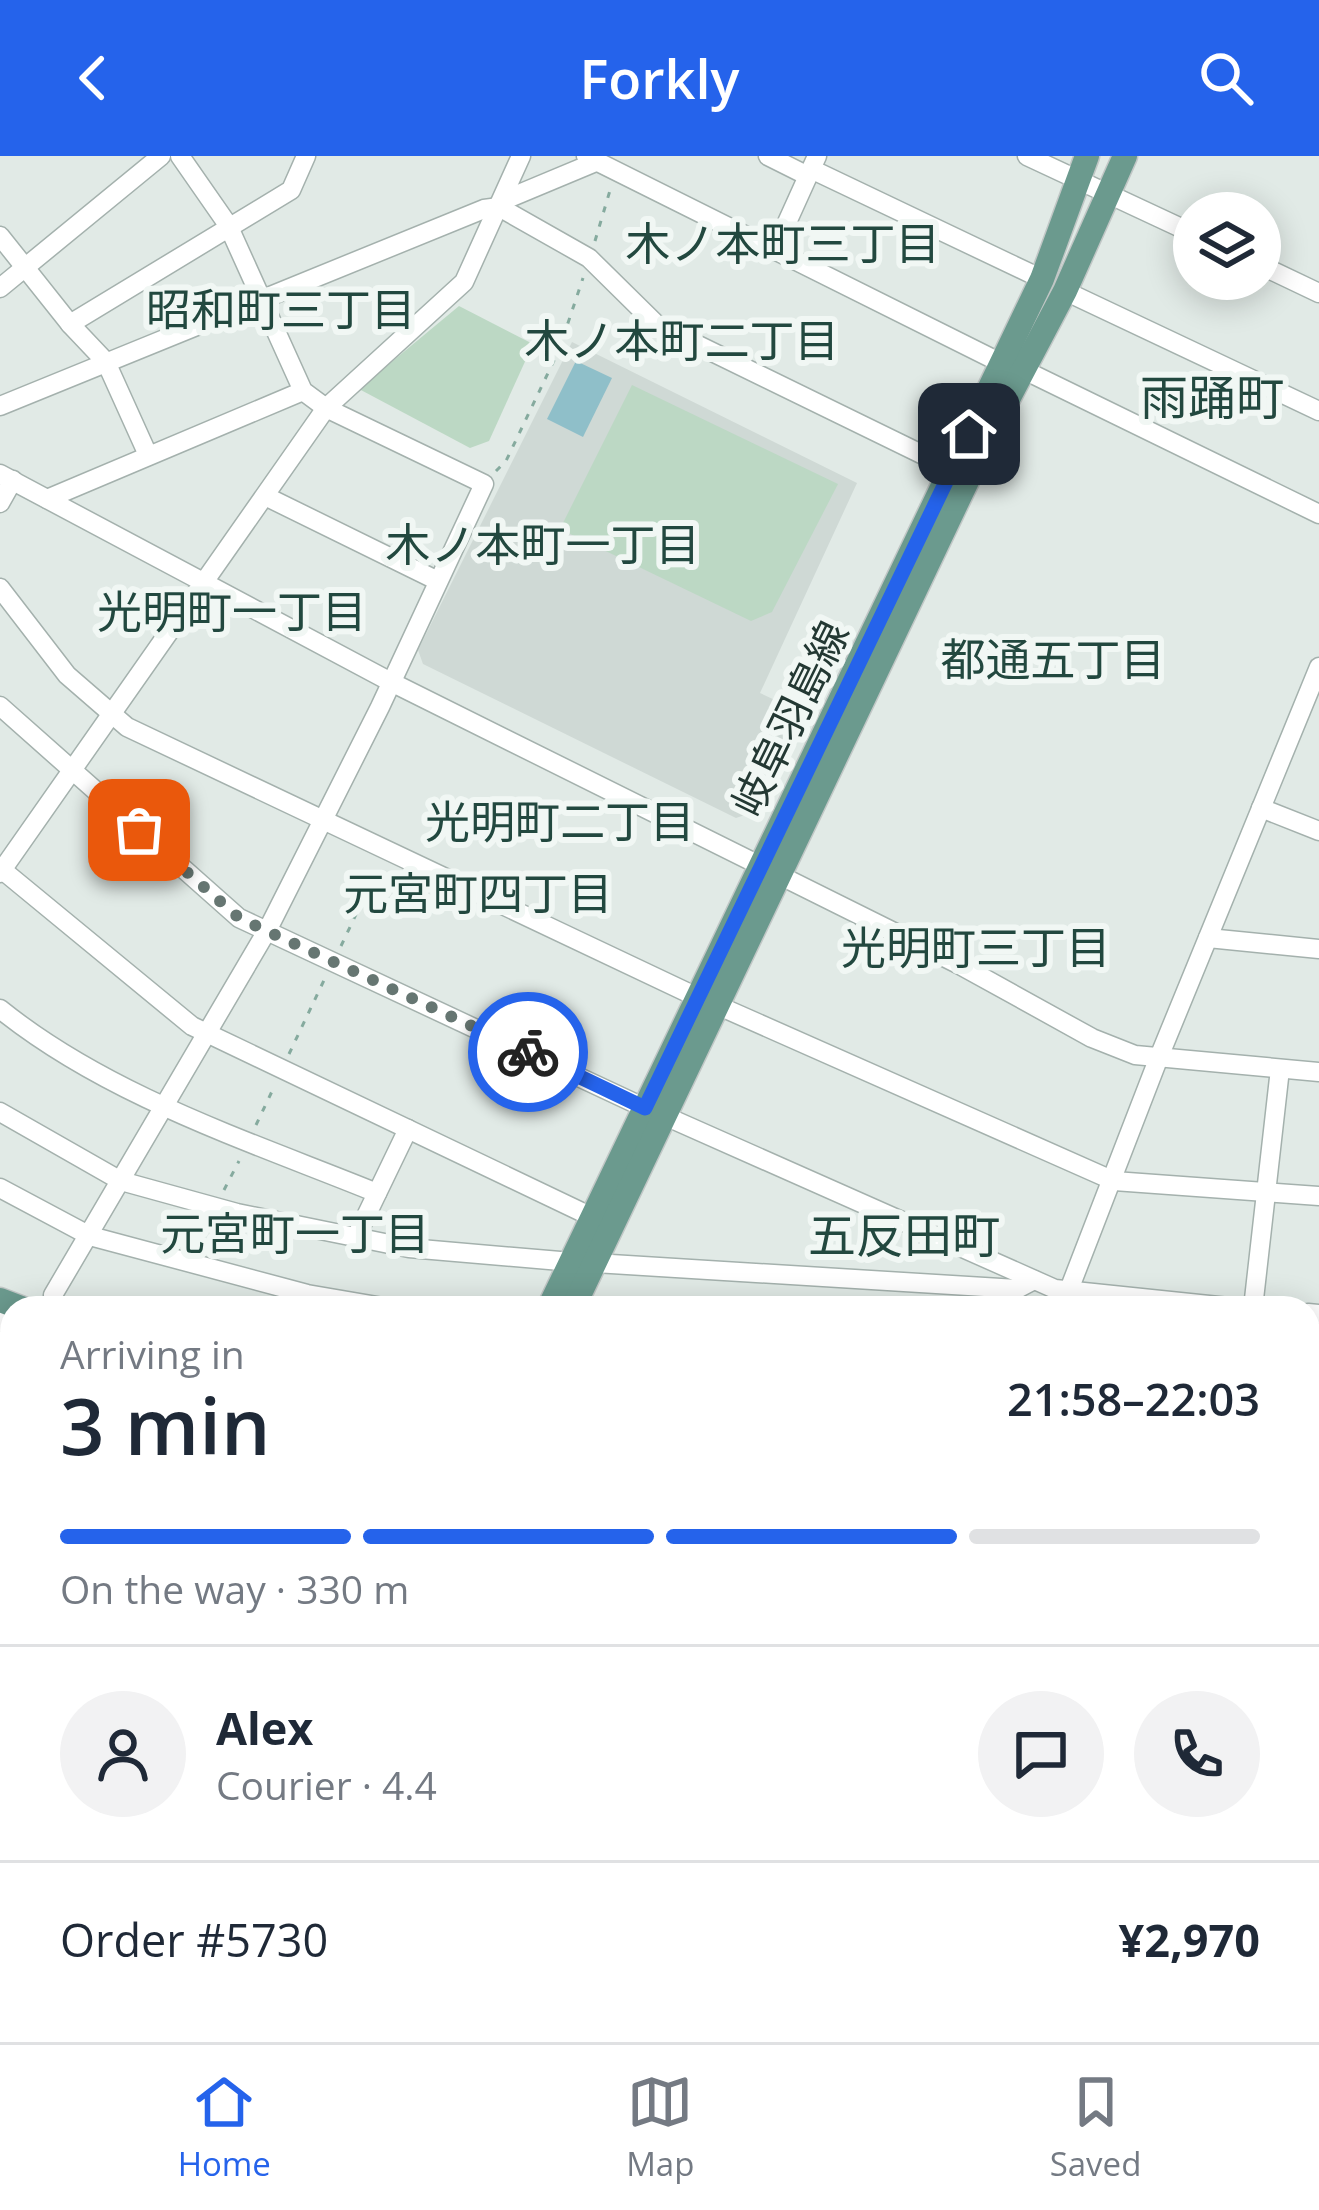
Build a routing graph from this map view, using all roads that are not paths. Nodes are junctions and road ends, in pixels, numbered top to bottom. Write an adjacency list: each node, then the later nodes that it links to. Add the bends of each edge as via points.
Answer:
1 (161, 156): 18 (street)
2 (180, 156): 15 (street)
3 (306, 156): 15 (street, via 291,190)
4 (521, 156): 13 (street)
5 (768, 156): 10 (street)
6 (1027, 156): 11 (street)
7 (1087, 156): 11 (main road, 岐阜羽島線)
8 (1125, 156): 12 (main road, 岐阜羽島線)
9 (600, 163): 13 (street); 17 (street)
10 (812, 167): 17 (street); 20 (street)
11 (1077, 180): 12 (street); 20 (main road, 岐阜羽島線)
12 (1108, 194): 14 (street); 20 (main road, 岐阜羽島線)
13 (500, 204): 23 (street); 29 (street, via 454,294); 32 (street, via 590,258 657,325)
14 (1173, 224)
15 (228, 225): 23 (street); 24 (street)
16 (0, 236): 18 (street)
17 (775, 249): 26 (street)
18 (26, 268): 21 (street); 24 (street)
19 (1281, 275): 22 (street)
20 (1053, 285): 26 (main road, 岐阜羽島線); 30 (street)
21 (0, 288)
22 (1319, 293)
23 (262, 300): 25 (street); 27 (street)
24 (70, 324): 25 (street)
25 (106, 362): 28 (street); 31 (street)
26 (1013, 367): 32 (main road, 岐阜羽島線); 37 (street); 50 (main road, 岐阜羽島線, via 988,437)
27 (303, 391): 29 (street); 31 (street)
28 (0, 406)
29 (326, 408): 34 (street); 38 (street, via 484,484)
30 (1319, 411)
31 (148, 455): 35 (street)
32 (952, 469): 50 (main road, 岐阜羽島線)
33 (6, 477): 35 (street); 36 (street)
34 (265, 496): 38 (street); 39 (street)
35 (47, 499): 39 (street)
36 (0, 503)
37 (1319, 514)
38 (438, 580): 42 (street)
39 (206, 583): 42 (street); 44 (street)
40 (0, 588): 44 (street, via 67,675)
41 (1318, 672): 46 (street)
42 (388, 682): 47 (street); 50 (street)
43 (0, 706): 45 (street)
44 (111, 716): 45 (street); 47 (street)
45 (73, 771): 49 (street); 51 (street, via 239,918)
46 (1261, 808): 48 (street); 52 (street)
47 (324, 821): 51 (street); 54 (street)
48 (1319, 831)
49 (1, 871): 56 (street)
50 (771, 872): 54 (main road, 岐阜羽島線); 57 (street, via 1092,1038)
51 (268, 929): 56 (street); 62 (street)
52 (1208, 938): 53 (street); 57 (street)
53 (1319, 949)
54 (709, 1002): 62 (main road, 岐阜羽島線); 65 (street)
55 (0, 1009): 60 (street)
56 (207, 1033): 60 (street); 63 (street)
57 (1160, 1058): 58 (street); 65 (street)
58 (1280, 1069): 59 (street); 67 (street)
59 (1319, 1072)
60 (165, 1107): 64 (street); 68 (street)
61 (0, 1112): 64 (street)
62 (655, 1112): 70 (main road, 岐阜羽島線); 73 (main road, 岐阜羽島線); 74 (street)
63 (408, 1129): 68 (street); 70 (street)
64 (121, 1180): 71 (street); 72 (street)
65 (1114, 1181): 67 (street); 80 (street)
66 (0, 1188): 71 (street)
67 (1266, 1192): 69 (street); 81 (street)
68 (376, 1193): 72 (street)
69 (1319, 1196)
70 (592, 1217): 73 (main road, 岐阜羽島線)
71 (90, 1236): 75 (street); 76 (street)
72 (355, 1238): 73 (street)
73 (583, 1262): 74 (street, via 1017,1289); 77 (main road, 岐阜羽島線); 78 (main road, 岐阜羽島線)
74 (1034, 1280): 79 (street)
75 (53, 1296)
76 (319, 1296)
77 (558, 1296)
78 (576, 1296)
79 (1061, 1296)
80 (1067, 1296)
81 (1254, 1296)

